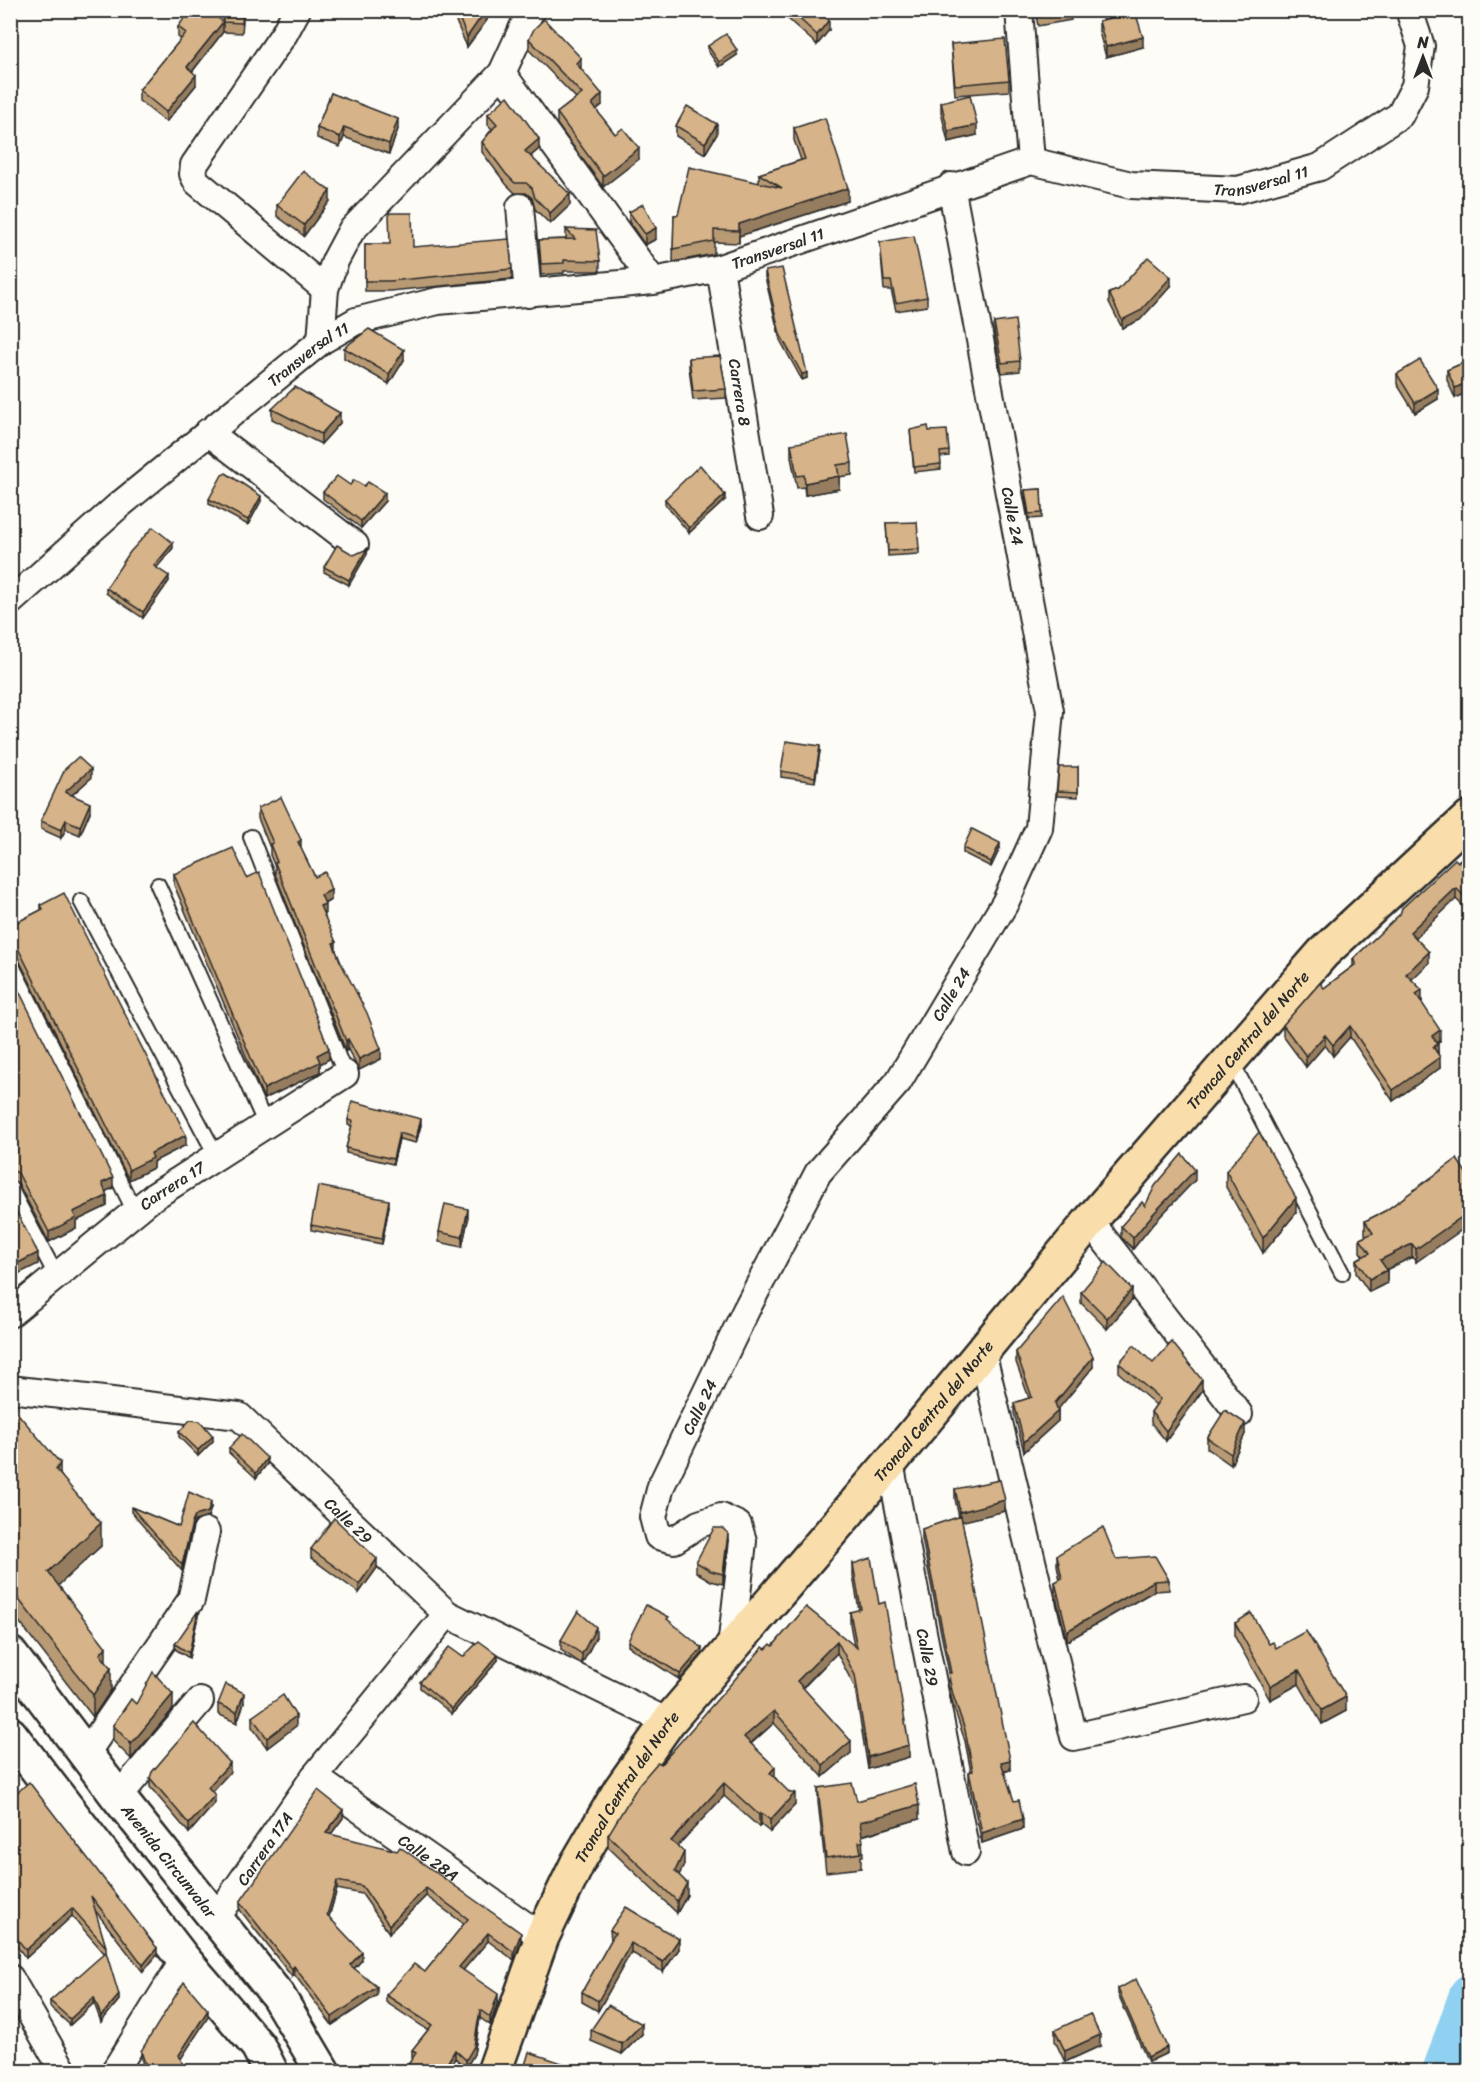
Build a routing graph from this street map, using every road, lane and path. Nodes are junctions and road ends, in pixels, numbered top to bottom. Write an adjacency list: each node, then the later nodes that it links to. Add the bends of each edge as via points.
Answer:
1 (297, 10): 11 (street, via 194,165 193,174 197,182)
2 (531, 10): 5 (street)
3 (1019, 10): 6 (street)
4 (1409, 10): 6 (street, Transversal 11, via 1421,46 1416,86 1400,115 1320,166 1238,190 1131,185)
5 (502, 73): 10 (street); 11 (street, via 351,231)
6 (1031, 161): 7 (street, Transversal 11)
7 (951, 186): 9 (street, Transversal 11); 39 (street, Calle 24, via 1050,711 1039,828 1005,903 898,1082 818,1173 661,1486 653,1517 658,1536 674,1540 721,1516 738,1525 743,1541)
8 (520, 207): 12 (street)
9 (720, 268): 10 (street, Transversal 11); 15 (street, Carrera 8)
10 (653, 281): 12 (street, Transversal 11)
11 (325, 289): 13 (street)
12 (528, 294): 13 (street, Transversal 11, via 438,301 356,321)
13 (321, 341): 14 (street, Transversal 11)
14 (208, 432): 16 (street); 17 (street, Transversal 11)
15 (760, 516)
16 (355, 545)
17 (10, 602)
18 (1468, 821): 23 (highway, Troncal Central del Norte, via 1323,953)
19 (251, 837): 24 (lane)
20 (158, 885): 25 (lane)
21 (81, 901): 26 (lane)
22 (10, 962): 28 (lane)
23 (1230, 1059): 29 (highway, Troncal Central del Norte); 30 (lane)
24 (345, 1074): 25 (street, Carrera 17)
25 (266, 1125): 26 (street, Carrera 17)
26 (216, 1157): 28 (street, Carrera 17)
27 (10, 1188): 31 (lane)
28 (135, 1212): 31 (street, Carrera 17)
29 (1090, 1221): 33 (highway, Troncal Central del Norte); 35 (street)
30 (1342, 1273)
31 (57, 1277): 32 (street, Carrera 17)
32 (10, 1314)
33 (982, 1351): 36 (highway, Troncal Central del Norte); 41 (street, via 1074,1737)
34 (10, 1389): 38 (street, Calle 29, via 239,1416)
35 (1239, 1414)
36 (890, 1463): 39 (highway, Troncal Central del Norte); 48 (street, Calle 29)
37 (206, 1532): 45 (street, via 191,1600)
38 (447, 1614): 43 (street, Calle 29); 46 (street, Carrera 17A)
39 (731, 1648): 43 (highway, Troncal Central del Norte)
40 (10, 1654): 45 (main road, Avenida Circunvalar)
41 (1243, 1698)
42 (200, 1701): 47 (street)
43 (668, 1722): 50 (highway, Troncal Central del Norte, via 614,1800 578,1862)
44 (10, 1734): 51 (main road)
45 (85, 1755): 47 (main road, Avenida Circunvalar)
46 (314, 1777): 49 (street, Carrera 17A); 50 (street, Calle 28A)
47 (118, 1797): 49 (main road, Avenida Circunvalar)
48 (966, 1852)
49 (215, 1920): 56 (main road, Avenida Circunvalar, via 278,1996)
50 (542, 1937): 57 (highway, Troncal Central del Norte)
51 (184, 1960): 54 (street); 55 (main road, via 258,2046)
52 (10, 1978): 53 (street)
53 (64, 2072)
54 (114, 2072)
55 (272, 2072)
56 (323, 2072)
57 (494, 2072)

